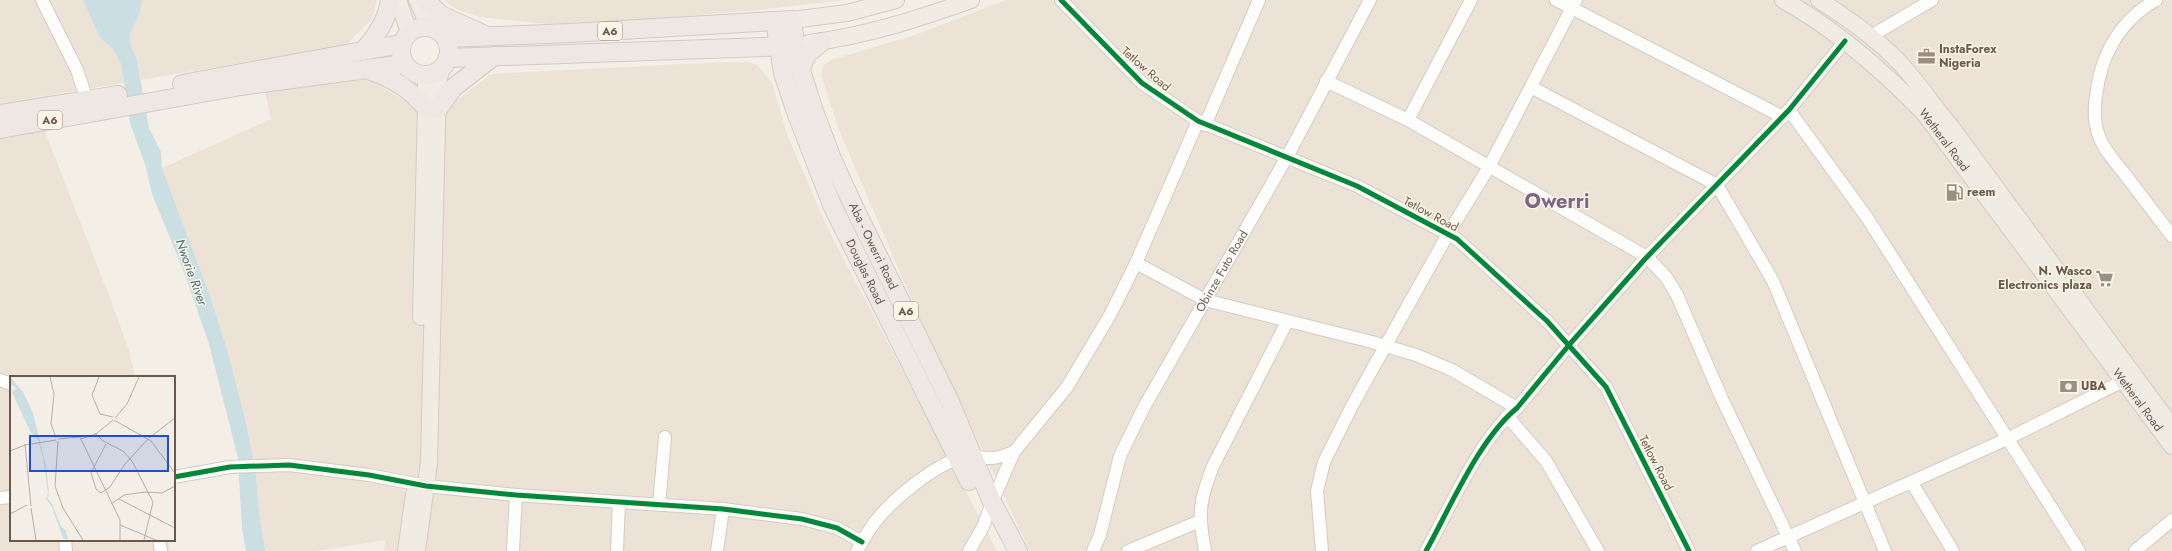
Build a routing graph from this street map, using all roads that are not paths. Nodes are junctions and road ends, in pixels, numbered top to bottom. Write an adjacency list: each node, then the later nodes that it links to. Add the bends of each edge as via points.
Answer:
1 (42, 0): 41 (street)
2 (390, 0): 33 (highway, via 388,14)
3 (398, 0): 25 (main road)
4 (418, 0): 21 (main road)
5 (425, 0): 23 (highway, via 441,15)
6 (896, 0): 19 (main road, via 847,13)
7 (971, 0): 28 (main road, via 899,25)
8 (1061, 0): 20 (street)
9 (1068, 0): 20 (street)
10 (1259, 0): 46 (street)
11 (1370, 0): 39 (street, Obinze Futo Road)
12 (1471, 0): 45 (street)
13 (1556, 0): 18 (street)
14 (1783, 0): 27 (main road, Wetheral Road)
15 (1819, 0): 24 (main road, Wetheral Road)
16 (1932, 0): 24 (street)
17 (2156, 0): 52 (street, via 2134,16 2117,34 2104,57 2094,113 2098,135 2107,151)
18 (1574, 4): 40 (street); 43 (street)
19 (783, 21): 22 (highway, A6); 29 (highway, Aba - Owerri Road / A6)
20 (1081, 21): 46 (street, Tetlow Road, via 1142,83)
21 (428, 27): 25 (highway, A6, via 415,29); 26 (highway)
22 (570, 33): 23 (highway, A6); 31 (highway)
23 (487, 36): 26 (highway, A6)
24 (1871, 36): 59 (main road, Wetheral Road, via 1896,60 1952,128)
25 (405, 38): 33 (highway, A6); 34 (highway, via 400,51)
26 (446, 38): 35 (highway, via 449,51)
27 (1846, 41): 43 (street); 59 (main road, Wetheral Road, via 1924,112)
28 (822, 42): 29 (main road); 36 (highway, via 807,54)
29 (787, 46): 30 (highway, A6); 36 (highway, Aba - Owerri Road / A6); 37 (highway, Aba - Owerri Road / A6)
30 (754, 48): 31 (highway, A6); 37 (highway, A6, via 768,52)
31 (571, 54): 32 (highway, A6)
32 (494, 56): 35 (highway, A6); 42 (highway)
33 (364, 60): 34 (highway, A6); 41 (highway, A6, via 241,86 187,89); 42 (highway, via 413,92)
34 (404, 64): 38 (highway, via 408,69)
35 (444, 64): 38 (highway, A6, via 428,75); 42 (main road)
36 (801, 69): 68 (highway, Aba - Owerri Road / A6, via 832,159 950,402)
37 (783, 73): 68 (highway, Douglas Road / A6, via 832,205)
38 (421, 75): 42 (main road, via 426,79)
39 (1326, 81): 45 (street); 48 (street, Obinze Futo Road)
40 (1531, 88): 49 (street); 50 (street)
41 (95, 103): 44 (highway, A6); 47 (highway, A6)
42 (432, 108): 71 (main road, via 431,395)
43 (1786, 113): 50 (street); 65 (street, via 1868,219)
44 (0, 114)
45 (1408, 120): 49 (street)
46 (1202, 123): 48 (street, Tetlow Road); 54 (street)
47 (0, 129)
48 (1287, 157): 51 (street, Tetlow Road, via 1357,186); 55 (street, Obinze Futo Road)
49 (1489, 166): 51 (street); 53 (street)
50 (1717, 185): 53 (street); 76 (street, via 1773,280)
51 (1448, 234): 57 (street, Tetlow Road, via 1457,239 1547,321); 58 (street)
52 (2172, 236)
53 (1647, 257): 57 (street); 82 (street, via 1666,277 1677,295 1722,399)
54 (1136, 264): 55 (street); 67 (street, via 1110,315 1067,387)
55 (1205, 300): 56 (street); 96 (street, Obinze Futo Road, via 1143,409 1120,456)
56 (1287, 322): 58 (street); 81 (street, via 1213,466 1205,485)
57 (1569, 345): 62 (street); 102 (street, Tetlow Road, via 1606,387)
58 (1386, 346): 62 (street, via 1452,370); 99 (street, via 1324,462 1317,490)
59 (2129, 379): 63 (main road, Wetheral Road); 65 (street); 66 (main road, Wetheral Road)
60 (0, 380): 61 (street)
61 (10, 384)
62 (1512, 412): 100 (street, via 1485,444); 101 (street, via 1546,461)
63 (2172, 427)
64 (665, 437): 77 (street)
65 (2007, 439): 70 (street); 107 (street)
66 (2172, 446)
67 (1014, 452): 68 (street, via 988,458); 79 (street)
68 (964, 457): 79 (highway, Douglas Road / A6); 85 (street, via 906,490 874,522)
69 (175, 477): 71 (street, via 230,467 289,464)
70 (1912, 482): 76 (street); 106 (street)
71 (421, 484): 72 (street); 88 (main road); 89 (main road)
72 (516, 495): 75 (street); 90 (street)
73 (10, 496): 74 (street)
74 (0, 498)
75 (619, 502): 77 (street); 91 (street)
76 (1867, 503): 82 (street); 105 (street)
77 (659, 505): 78 (street)
78 (723, 509): 85 (street, via 819,522 837,528); 92 (street)
79 (989, 510): 93 (street, via 983,527); 94 (highway, Douglas Road / A6); 95 (highway, A6)
80 (2172, 520): 108 (street)
81 (1200, 521): 97 (street); 98 (street)
82 (1789, 537): 103 (street); 104 (street)
83 (64, 541): 86 (street)
84 (160, 541): 87 (street)
85 (859, 546)
86 (66, 551)
87 (161, 551)
88 (406, 551)
89 (417, 551)
90 (512, 551)
91 (616, 551)
92 (717, 551)
93 (969, 551)
94 (1004, 551)
95 (1018, 551)
96 (1096, 551)
97 (1128, 551)
98 (1205, 551)
99 (1322, 551)
100 (1426, 551)
101 (1598, 551)
102 (1689, 551)
103 (1756, 551)
104 (1795, 551)
105 (1885, 551)
106 (1953, 551)
107 (2079, 551)
108 (2135, 551)

